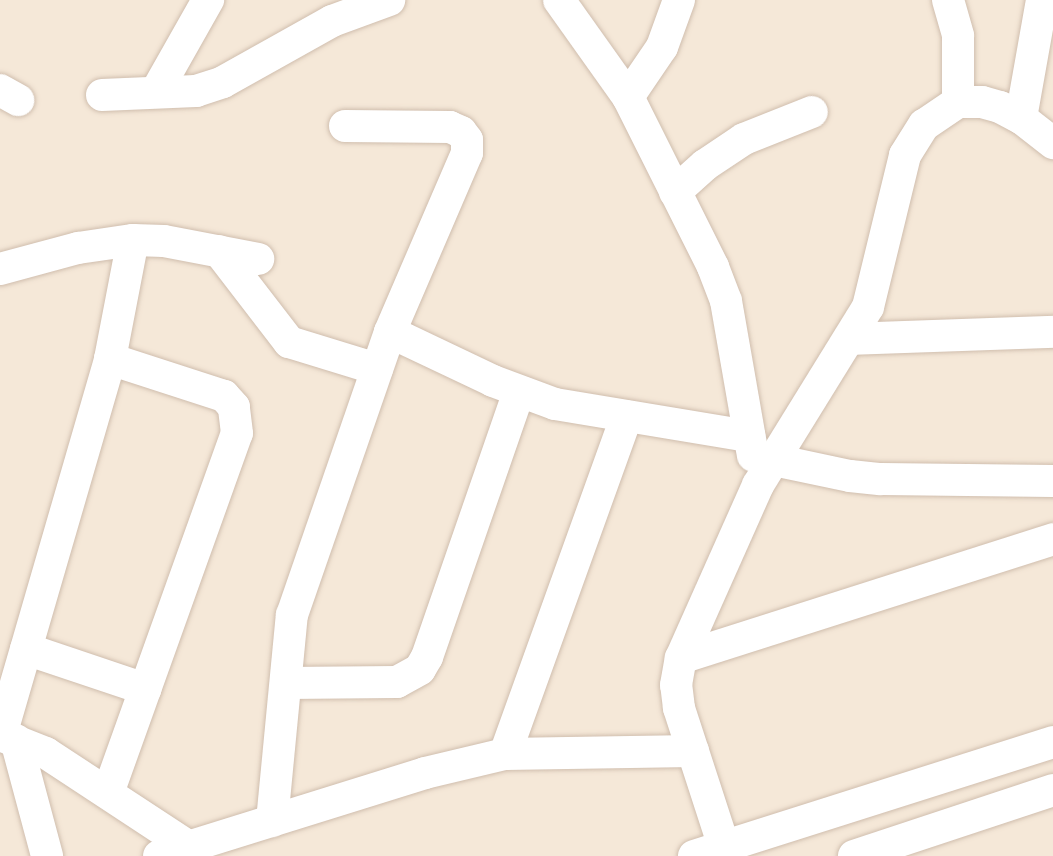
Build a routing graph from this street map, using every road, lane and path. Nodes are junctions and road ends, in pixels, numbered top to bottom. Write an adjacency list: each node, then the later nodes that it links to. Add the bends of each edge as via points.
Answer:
1 (208, 0): 7 (street)
2 (389, 0): 7 (street, via 332,21 223,82 196,90)
3 (559, 0): 9 (street)
4 (679, 0): 9 (street, via 662,47)
5 (948, 0): 10 (street, via 958,36)
6 (1042, 0): 12 (street)
7 (156, 92): 8 (street)
8 (102, 95)
9 (628, 97): 15 (street)
10 (958, 102): 12 (street, via 982,102); 22 (street, via 924,125 905,155 875,285)
11 (812, 112): 15 (street, via 744,139)
12 (1021, 118): 14 (street)
13 (345, 125): 20 (street, via 450,127 467,140 467,153)
14 (1053, 143)
15 (676, 192): 27 (street, via 726,301)
16 (132, 240): 17 (street); 19 (street, via 78,248); 23 (street)
17 (219, 251): 18 (street); 24 (street, via 289,342)
18 (258, 259)
19 (0, 269)
20 (390, 332): 24 (street); 25 (street)
21 (1053, 332): 22 (street)
22 (849, 339): 28 (street)
23 (110, 359): 31 (street); 34 (street, via 224,396 237,419 237,433)
24 (377, 369): 33 (street, via 300,585 292,615)
25 (519, 391): 26 (street, via 555,404); 33 (street, via 420,668 397,682)
26 (627, 416): 27 (street); 38 (street)
27 (750, 436): 28 (street)
28 (766, 473): 29 (street); 32 (street)
29 (1053, 481)
30 (1053, 540): 32 (street)
31 (26, 649): 34 (street); 35 (street)
32 (681, 658): 37 (street, via 678,696)
33 (286, 683): 42 (street)
34 (145, 689): 40 (street)
35 (6, 737): 40 (street, via 46,753); 48 (street)
36 (1053, 742): 41 (street)
37 (693, 751): 38 (street); 46 (street)
38 (505, 754): 42 (street, via 425,773)
39 (1053, 790): 44 (street)
40 (108, 793): 45 (street)
41 (855, 805): 46 (street); 47 (street)
42 (272, 821): 43 (street)
43 (244, 843): 45 (street)
44 (917, 846): 47 (street)
45 (174, 851)
46 (715, 853)
47 (862, 854)
48 (47, 856)

